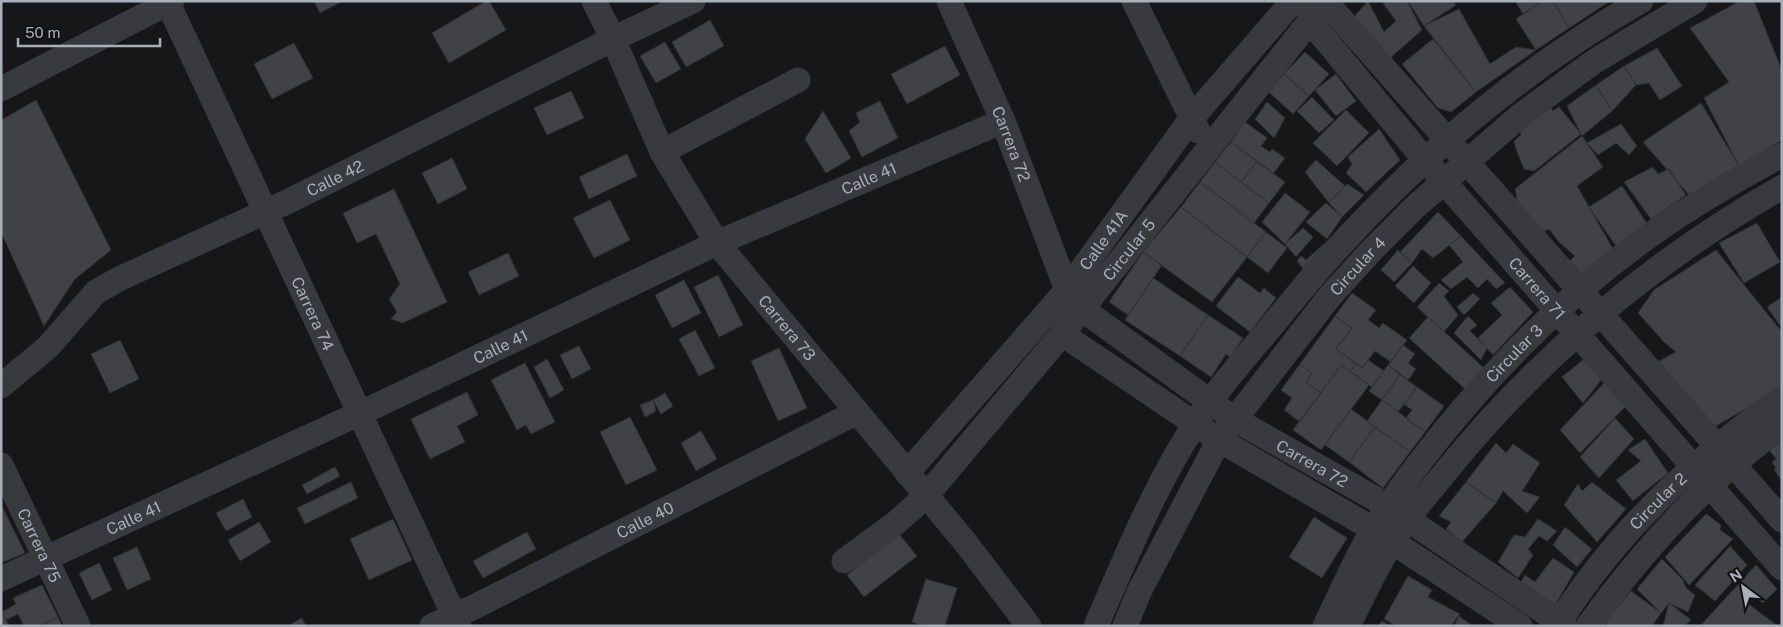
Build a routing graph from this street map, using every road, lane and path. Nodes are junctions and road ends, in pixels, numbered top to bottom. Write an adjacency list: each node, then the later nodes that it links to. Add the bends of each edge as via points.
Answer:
1 (594, 1): 10 (street, Carrera 73)
2 (693, 1): 10 (street, Calle 42)
3 (949, 1): 16 (street, Carrera 72)
4 (1134, 1): 15 (street)
5 (1292, 1): 15 (street, Calle 41A)
6 (1695, 1): 12 (street, Circular 4)
7 (169, 2): 14 (street); 25 (street, Carrera 74)
8 (1636, 2): 11 (street, Circular 4)
9 (1320, 6): 17 (street, Carrera 71); 18 (street, Circular 5); 21 (street, Carrera 71)
10 (613, 39): 19 (street, Carrera 73); 25 (street, Calle 42)
11 (1581, 39): 12 (street); 17 (street, Circular 4)
12 (1595, 61): 22 (street, Circular 4, via 1521,115)
13 (798, 80): 19 (street)
14 (1, 89)
15 (1191, 118): 18 (street); 32 (street, Calle 41A)
16 (1003, 121): 28 (street, Calle 41); 32 (street, Carrera 72)
17 (1448, 140): 21 (street, Circular 4); 22 (street, Carrera 71)
18 (1208, 149): 32 (street, Circular 5)
19 (662, 152): 28 (street, Carrera 73)
20 (1782, 155): 26 (street, Circular 3)
21 (1425, 160): 23 (street, Carrera 71); 29 (street, Circular 4, via 1372,211)
22 (1468, 162): 23 (street, Circular 4); 30 (street, Carrera 71)
23 (1444, 181): 31 (street, Circular 4, via 1376,246); 33 (street, Carrera 71)
24 (1782, 187): 27 (street, Circular 3)
25 (265, 211): 37 (street, Calle 42, via 96,292 48,348); 41 (street, Carrera 74)
26 (1677, 217): 27 (street); 30 (street, Circular 3)
27 (1694, 241): 34 (street, Circular 3)
28 (716, 243): 40 (street, Carrera 73); 41 (street, Calle 41)
29 (1311, 278): 31 (street); 39 (street, Circular 4)
30 (1580, 291): 33 (street, Circular 3); 34 (street, Carrera 71)
31 (1330, 296): 42 (street, Circular 4)
32 (1074, 300): 36 (street, Circular 5); 39 (street, Carrera 72); 50 (street, Calle 41A)
33 (1557, 312): 35 (street, Carrera 71); 53 (street, Circular 3, via 1505,362 1417,465)
34 (1600, 313): 35 (street, Circular 3); 46 (street, Carrera 71)
35 (1576, 333): 49 (street, Carrera 71); 53 (street, Circular 3)
36 (1062, 334): 43 (street, Carrera 72); 52 (street, Circular 5)
37 (1, 386)
38 (1782, 398): 46 (street, Circular 2)
39 (1210, 402): 42 (street, Carrera 72); 43 (street, Circular 4)
40 (857, 412): 50 (street, Carrera 73); 60 (street, Calle 40)
41 (360, 413): 56 (street, Calle 41); 60 (street, Carrera 74)
42 (1234, 418): 45 (street, Circular 4); 53 (street, Carrera 72)
43 (1195, 423): 45 (street, Carrera 72); 64 (street, Circular 4, via 1155,492)
44 (1782, 426): 48 (street, Circular 2)
45 (1219, 440): 55 (street, Carrera 72); 65 (street, Circular 4, via 1139,592)
46 (1717, 446): 48 (street, Carrera 71); 49 (street, Circular 2)
47 (1, 465): 56 (street, Carrera 75)
48 (1734, 465): 51 (street, Circular 2); 54 (street, Carrera 71)
49 (1693, 466): 51 (street, Carrera 71); 61 (street, Circular 2, via 1614,548 1582,590)
50 (907, 473): 52 (street, Carrera 73)
51 (1710, 486): 58 (street, Carrera 71); 69 (street, Circular 2, via 1657,540)
52 (926, 496): 57 (street, Circular 5); 63 (street, Carrera 73)
53 (1398, 512): 55 (street, Circular 3); 61 (street, Carrera 72)
54 (1782, 520)
55 (1382, 536): 66 (street, Circular 3); 67 (street, Circular 3); 68 (street, Carrera 72)
56 (46, 558): 59 (street, Calle 41); 62 (street, Carrera 75)
57 (844, 561)
58 (1782, 568)
59 (1, 579)
60 (449, 622)
61 (1561, 625)
62 (78, 626)
63 (1029, 626)
64 (1096, 626)
65 (1125, 626)
66 (1324, 626)
67 (1348, 626)
68 (1520, 626)
69 (1588, 626)

